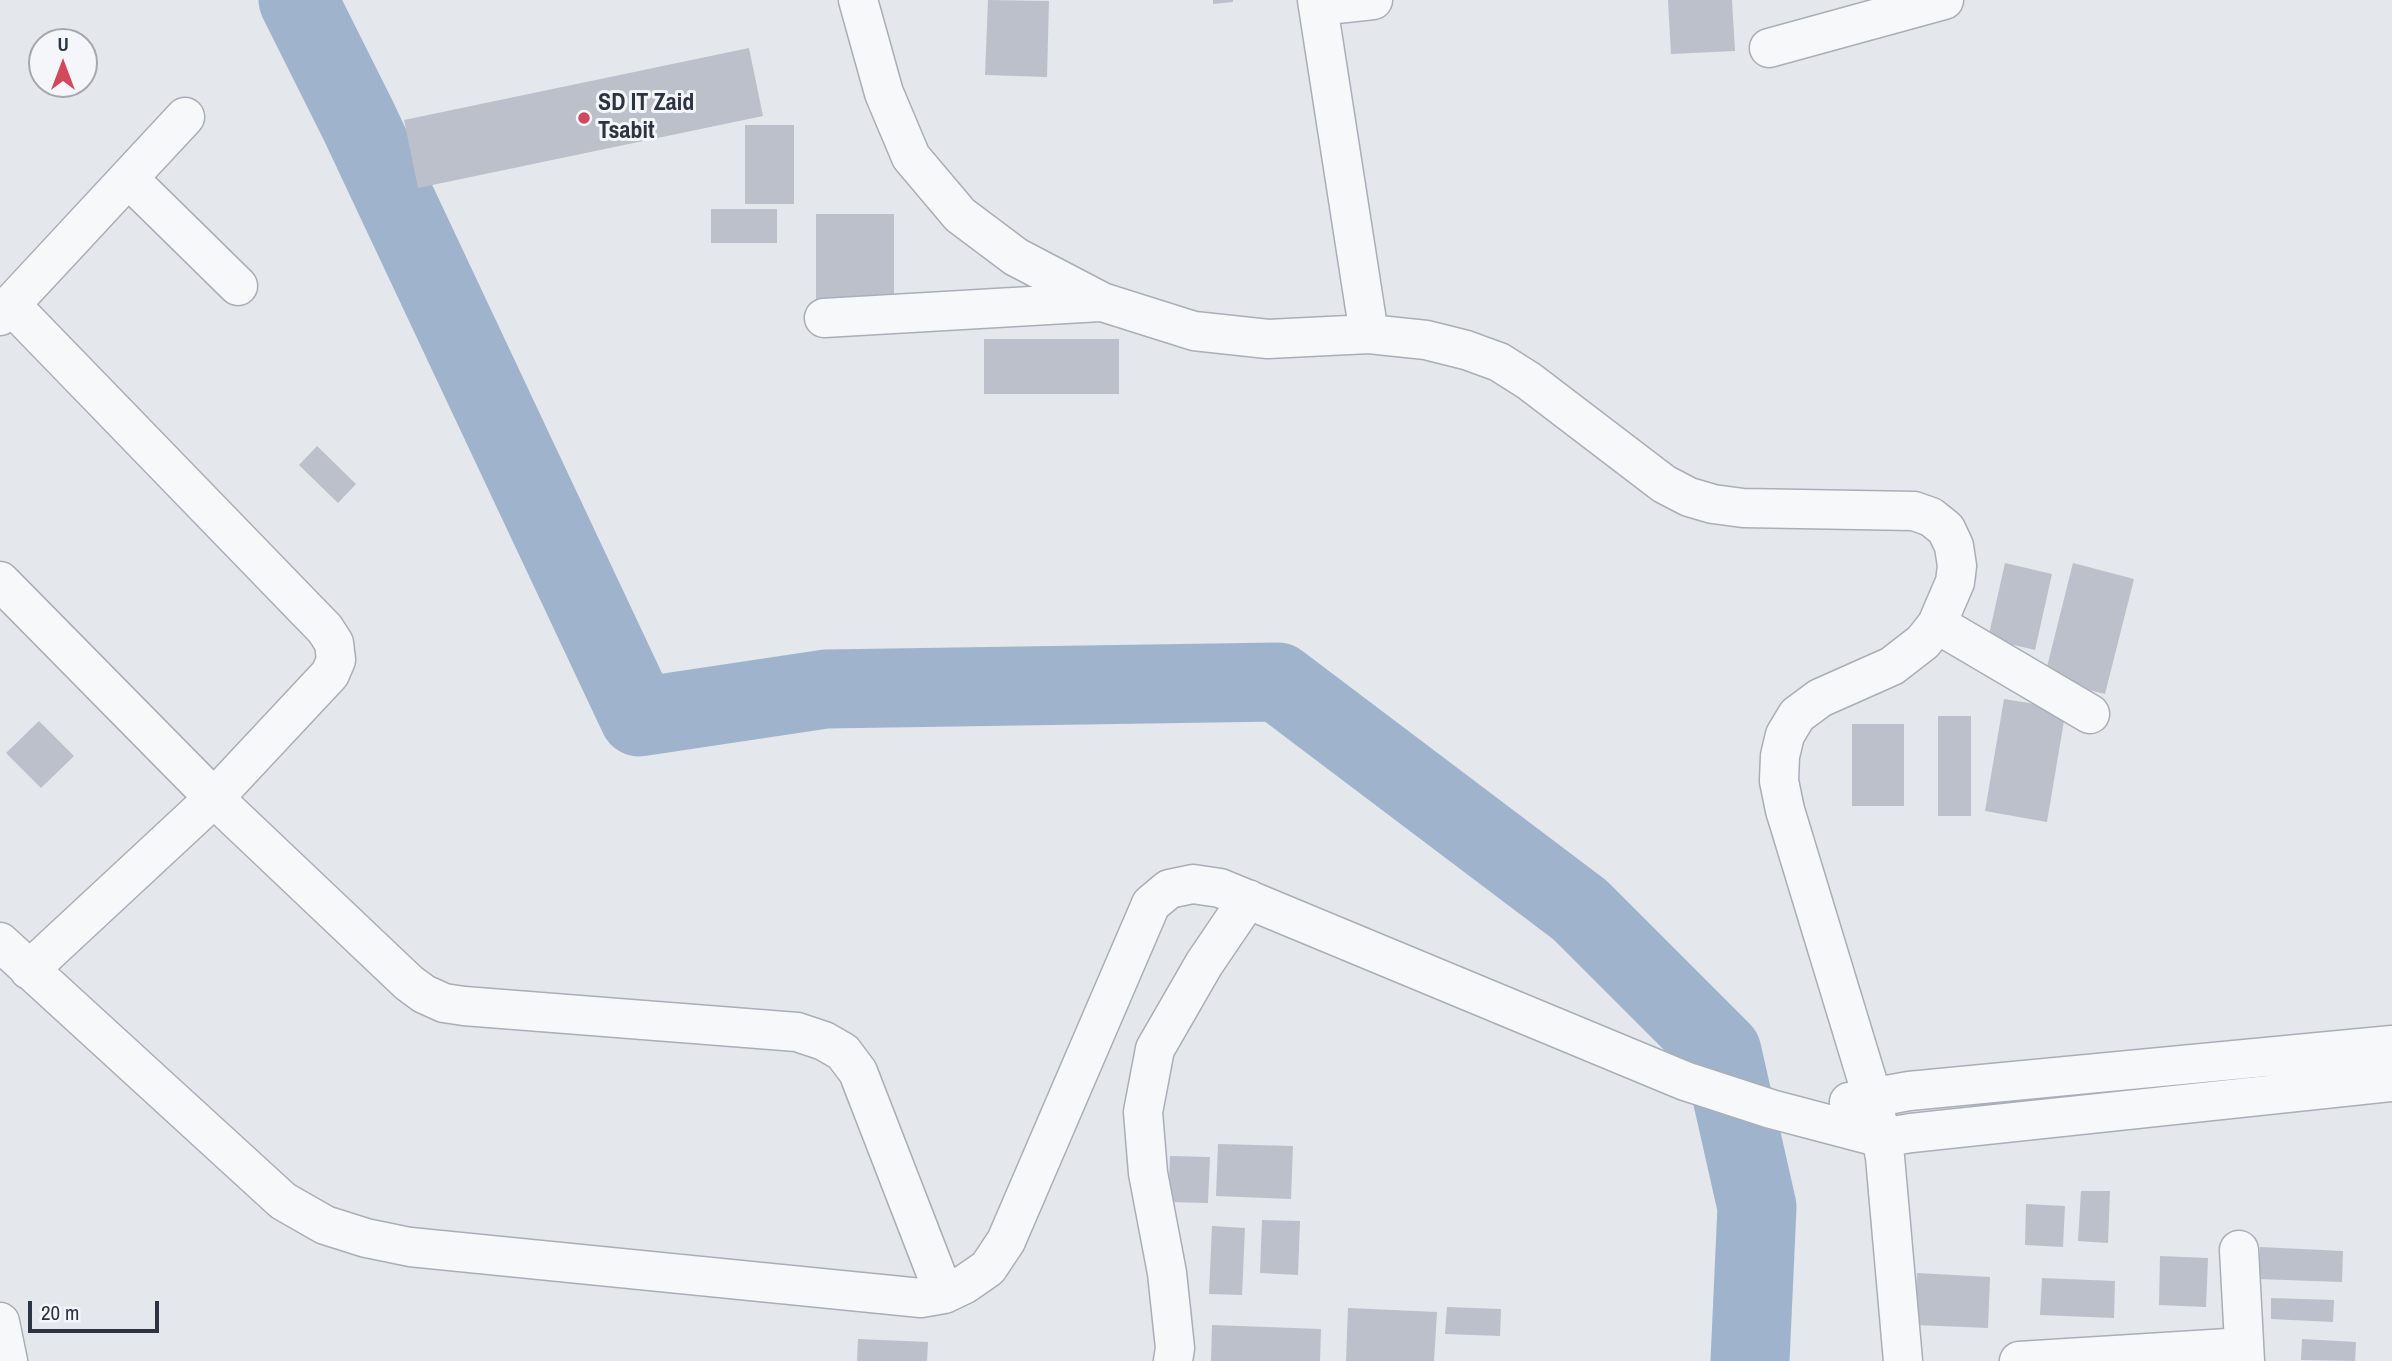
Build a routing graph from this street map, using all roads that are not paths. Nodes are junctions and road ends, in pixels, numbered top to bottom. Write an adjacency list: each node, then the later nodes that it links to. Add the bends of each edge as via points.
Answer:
1 (858, 0): 9 (street, via 884,93 911,157 960,215 1016,257)
2 (1373, 0): 4 (street)
3 (1944, 0): 5 (street)
4 (1317, 3): 12 (street)
5 (1769, 48)
6 (185, 117): 7 (street)
7 (128, 178): 8 (street); 10 (street)
8 (238, 286)
9 (1102, 302): 11 (street); 12 (street, via 1194,331 1268,339)
10 (5, 311): 16 (street, via 334,643 330,674)
11 (824, 317)
12 (1369, 334): 14 (street, via 1426,340 1499,362 1664,484 1689,497 1743,508 1914,511 1931,517 1946,528 1956,566 1955,582)
13 (0, 581): 16 (street)
14 (1937, 624): 15 (street); 22 (street, via 1923,642 1892,666 1820,698 1797,715 1780,756 1785,810)
15 (2090, 713)
16 (214, 798): 19 (street); 26 (street, via 409,983 444,1003 797,1032 842,1052 859,1072)
17 (1248, 899): 23 (street, via 1685,1081); 26 (street, via 1193,884 1169,889 1151,904 1006,1241 988,1268); 30 (street, via 1155,1049 1143,1112 1148,1172 1167,1273)
18 (0, 942): 19 (street)
19 (29, 970): 26 (street, via 283,1201 325,1225 410,1247 921,1298)
20 (2392, 1045): 22 (street)
21 (2392, 1082): 24 (street)
22 (1872, 1096): 23 (street); 24 (street)
23 (1783, 1112): 24 (street)
24 (1881, 1139): 31 (street)
25 (2239, 1250): 28 (street)
26 (944, 1294)
27 (0, 1322): 29 (street)
28 (2244, 1354): 32 (street)
29 (8, 1361)
30 (1174, 1361)
31 (1903, 1361)
32 (2019, 1361)

